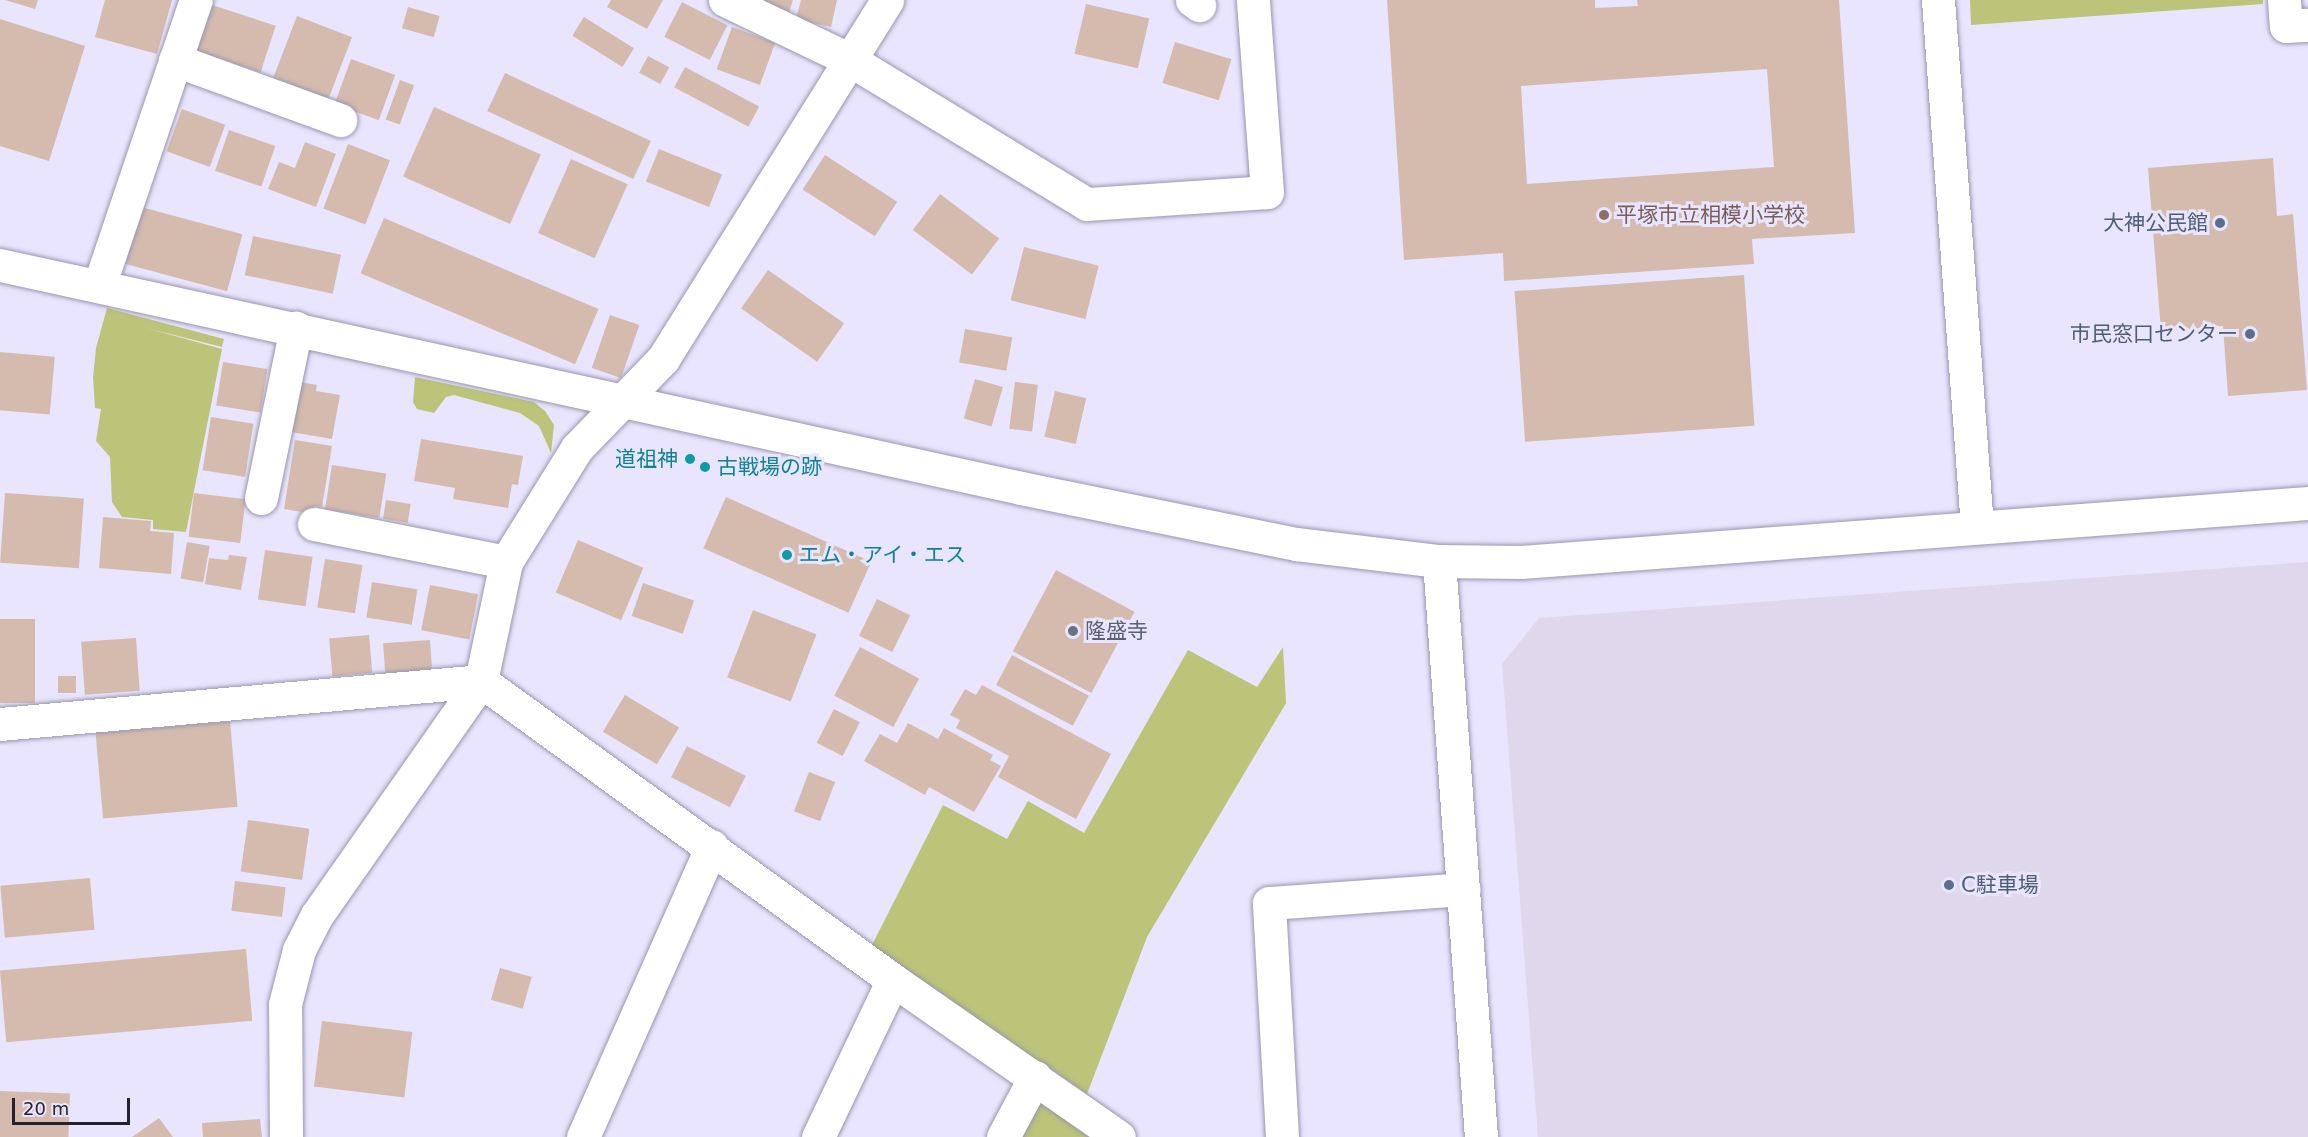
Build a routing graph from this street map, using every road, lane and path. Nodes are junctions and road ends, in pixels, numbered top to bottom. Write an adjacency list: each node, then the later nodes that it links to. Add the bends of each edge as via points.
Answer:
1 (196, 0): 8 (street)
2 (725, 0): 9 (street)
3 (887, 0): 9 (street)
4 (1253, 0): 9 (street, via 1267,192 1087,204)
5 (1938, 0): 18 (street)
6 (2284, 0): 7 (street, via 2286,26)
7 (2308, 25)
8 (175, 60): 10 (street); 12 (street)
9 (850, 60): 14 (street, via 663,359)
10 (340, 120)
11 (0, 265): 12 (street)
12 (99, 286): 13 (street)
13 (296, 328): 14 (street); 15 (street)
14 (625, 401): 19 (street, via 1296,544); 20 (street, via 577,448)
15 (261, 498)
16 (2308, 503): 18 (street)
17 (314, 524): 20 (street)
18 (1977, 528): 19 (street, via 1521,562)
19 (1439, 561): 24 (street)
20 (506, 562): 21 (street)
21 (481, 681): 22 (street); 23 (street); 27 (street, via 317,915 299,950 285,1004)
22 (0, 724)
23 (712, 846): 25 (street); 28 (street)
24 (1463, 889): 32 (street, via 1269,903); 33 (street)
25 (892, 980): 26 (street); 29 (street)
26 (1035, 1077): 30 (street); 31 (street)
27 (286, 1137)
28 (583, 1137)
29 (818, 1137)
30 (1003, 1137)
31 (1119, 1137)
32 (1282, 1137)
33 (1481, 1137)

